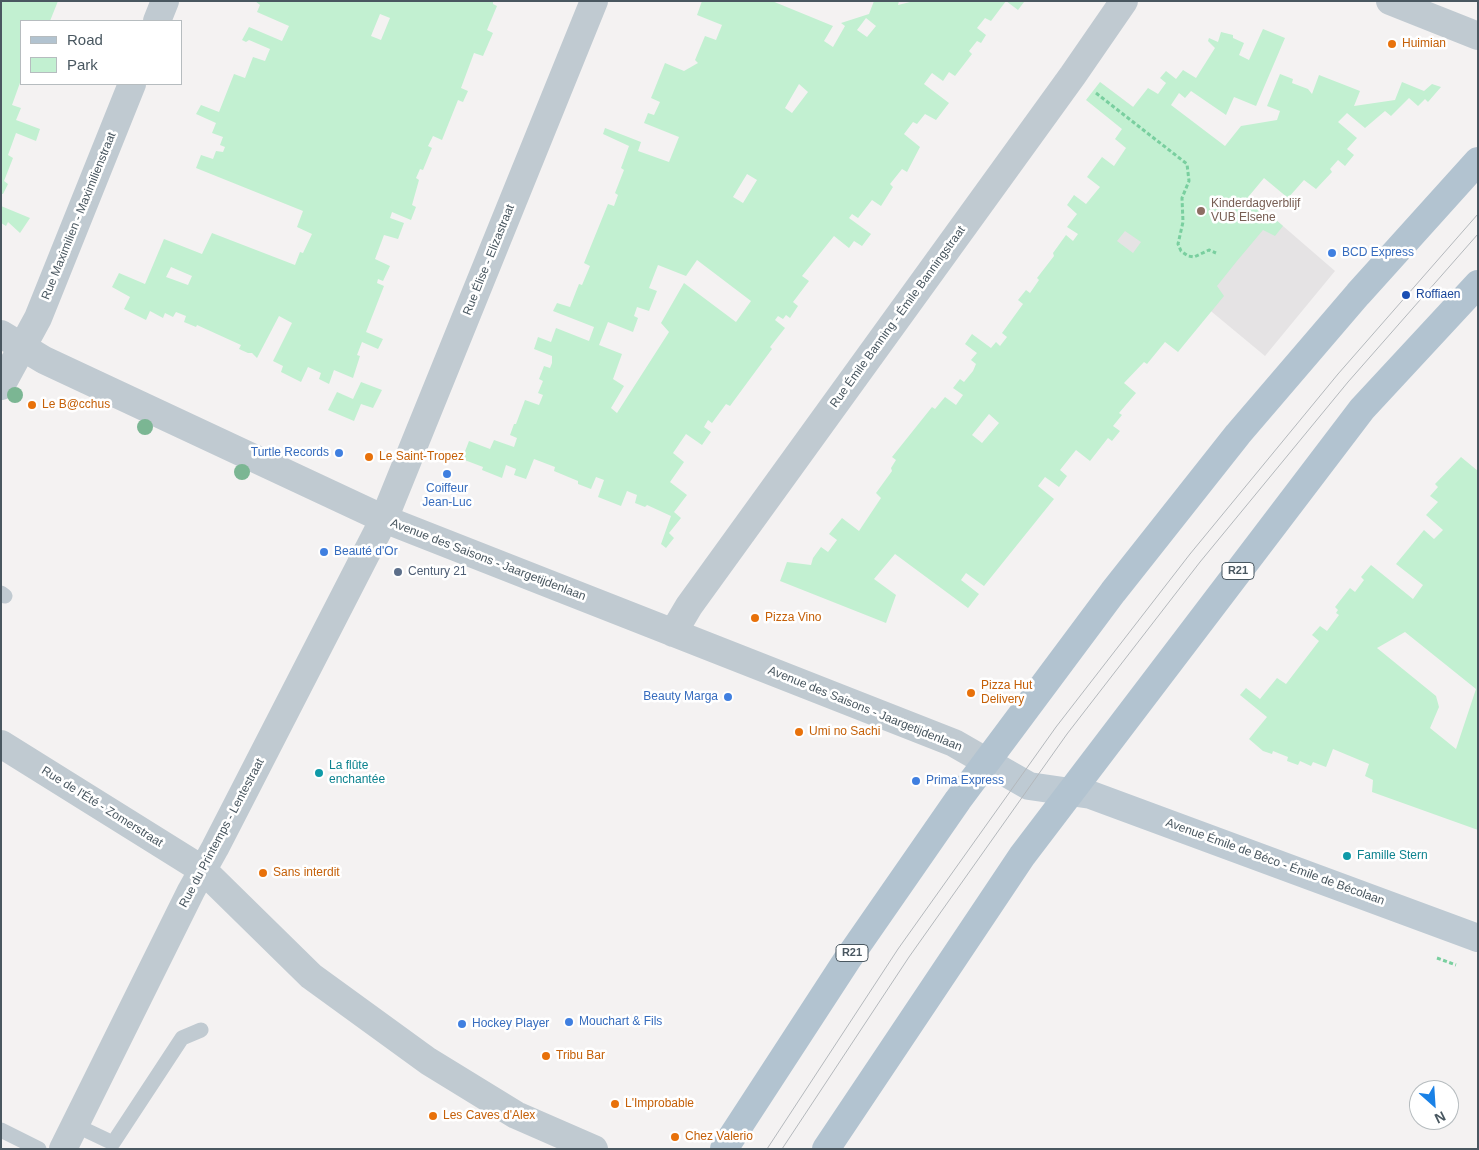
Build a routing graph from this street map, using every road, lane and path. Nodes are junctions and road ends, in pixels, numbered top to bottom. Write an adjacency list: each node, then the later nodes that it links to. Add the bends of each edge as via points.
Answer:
1 (165, 1): 5 (street)
2 (594, 1): 14 (street, Rue Élise - Elizastraat)
3 (1124, 1): 15 (street, Rue Émile Banning - Émile Banningstraat, via 689,606)
4 (1390, 1): 6 (street)
5 (157, 20)
6 (1478, 36)
7 (132, 85): 12 (street, Rue Maximilien - Maximilienstraat, via 38,318)
8 (1090, 88): 10 (path, via 1187,164 1189,181 1182,198 1183,222 1178,244 1188,256 1194,257 1209,250)
9 (1478, 161): 17 (main road, R21, via 1238,434 1113,592)
10 (1216, 253)
11 (1478, 284): 18 (main road, R21, via 1362,409)
12 (12, 341): 13 (street, Rue Maximilien - Maximilienstraat); 14 (street, Avenue des Saisons - Jaargetijdenlaan, via 44,360)
13 (1, 386)
14 (384, 519): 15 (street, Avenue des Saisons - Jaargetijdenlaan); 19 (street, Rue du Printemps - Lentestraat)
15 (673, 633): 17 (street, Avenue des Saisons - Jaargetijdenlaan, via 954,743)
16 (1, 744): 19 (street, Rue de l'Été - Zomerstraat)
17 (987, 762): 18 (street, Avenue Émile de Béco - Émile de Bécolaan, via 1029,786); 28 (main road, R21, via 847,960)
18 (1070, 792): 20 (street, Avenue Émile de Béco - Émile de Bécolaan, via 1092,795 1124,806); 29 (main road, R21, via 1022,856)
19 (203, 870): 25 (street, Rue du Printemps - Lentestraat); 27 (street, Rue de l'Été - Zomerstraat, via 311,976 428,1060 516,1115)
20 (1478, 938)
21 (1437, 958): 22 (path)
22 (1456, 965)
23 (201, 1030): 25 (lane, via 182,1038 113,1143)
24 (1, 1130): 26 (lane)
25 (69, 1137)
26 (38, 1149)
27 (594, 1149)
28 (724, 1149)
29 (826, 1149)

